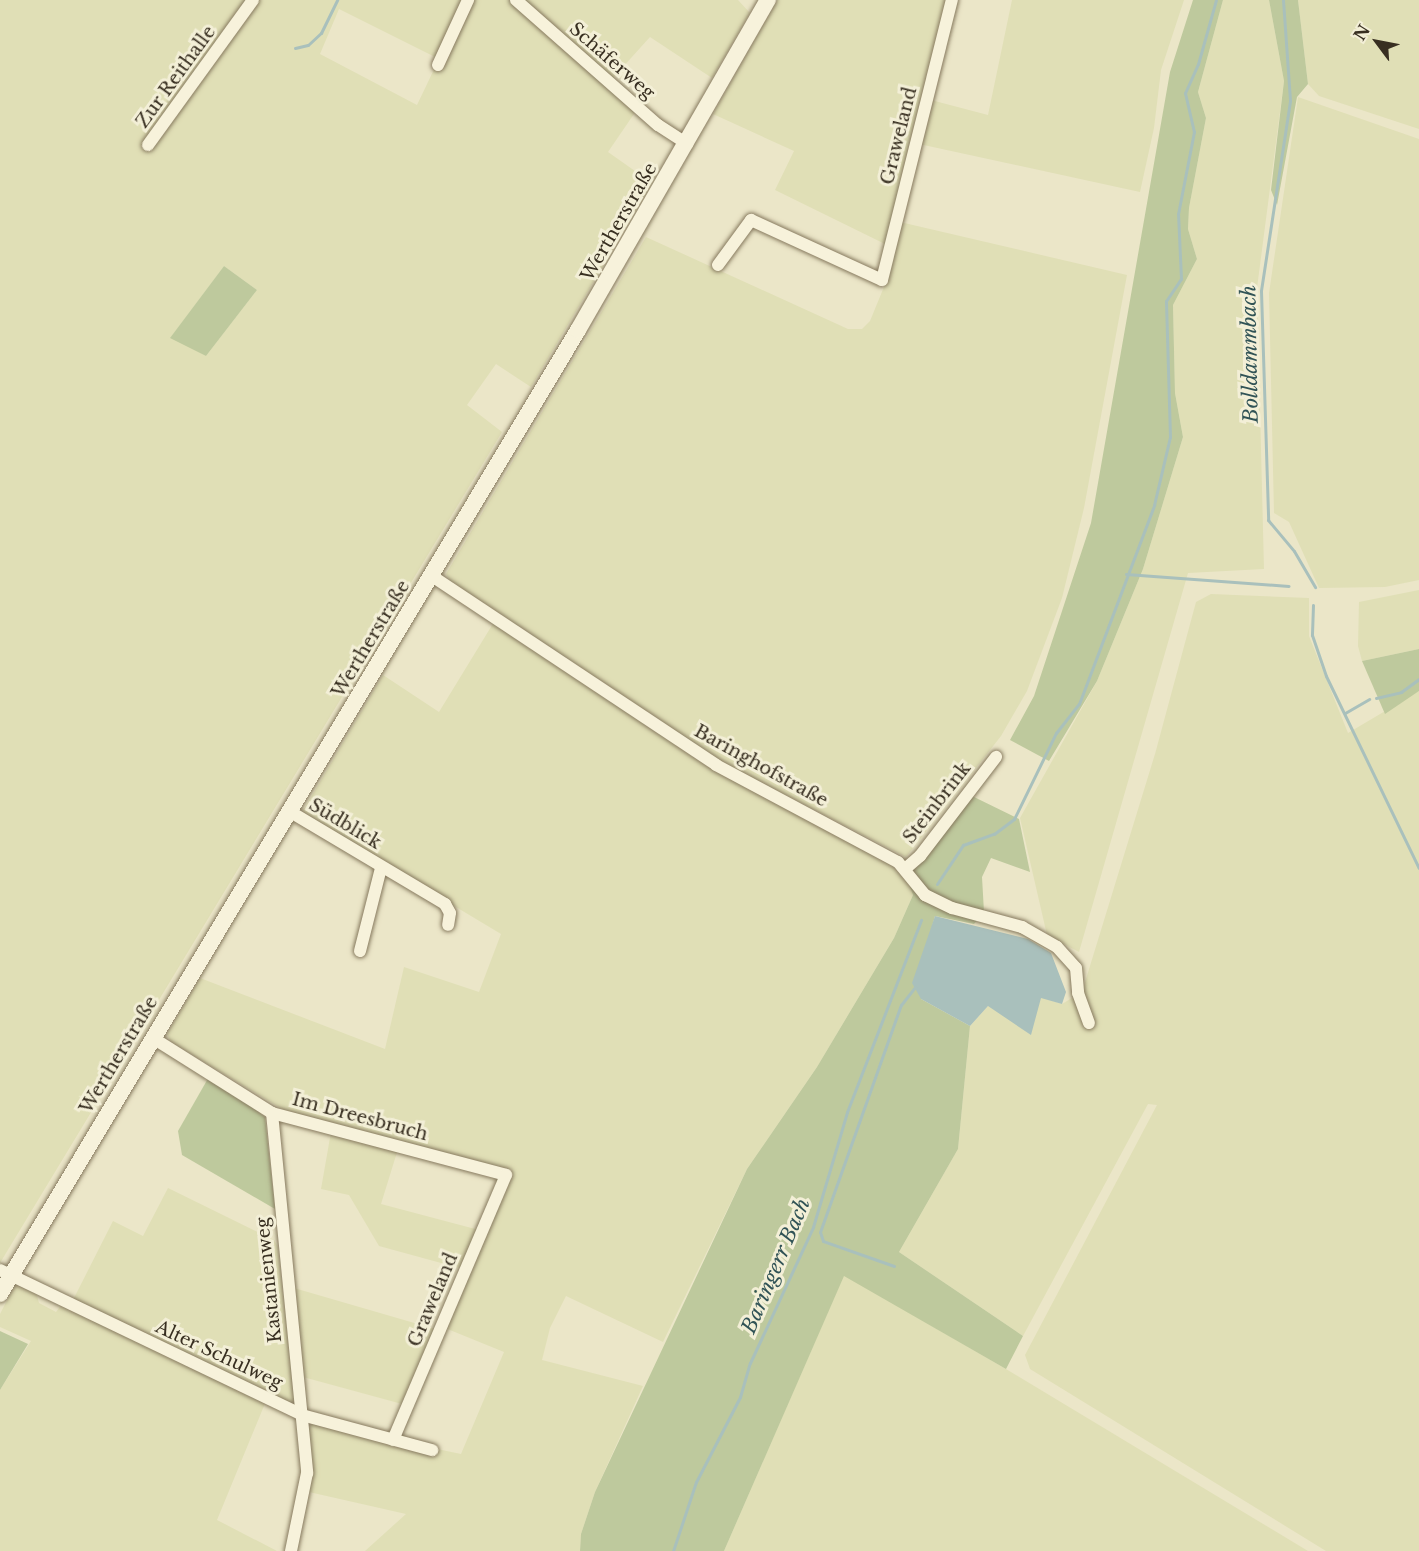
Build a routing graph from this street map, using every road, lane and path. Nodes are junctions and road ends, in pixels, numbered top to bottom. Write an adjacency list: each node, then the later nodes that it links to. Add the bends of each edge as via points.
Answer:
1 (253, 0): 8 (street, Zur Reithalle)
2 (468, 0): 6 (street)
3 (516, 0): 7 (street, Schäferweg, via 658,125)
4 (768, 0): 7 (main road, Wertherstraße)
5 (952, 0): 9 (street, Graweland, via 882,280 751,220)
6 (438, 65)
7 (687, 144): 10 (main road, Wertherstraße)
8 (148, 145)
9 (718, 265)
10 (432, 576): 12 (main road, Wertherstraße); 14 (street, Baringhofstraße, via 716,765)
11 (996, 757): 14 (street, Steinbrink, via 920,856)
12 (289, 812): 13 (street, Südblick); 18 (main road, Wertherstraße)
13 (381, 868): 15 (street, Südblick, via 445,904 450,913); 16 (street, Südblick)
14 (905, 869): 17 (street, Baringhofstraße, via 925,896 1038,934 1058,947 1076,968 1078,993)
15 (448, 925)
16 (360, 951)
17 (1089, 1023)
18 (153, 1038): 19 (street, Im Dreesbruch); 21 (main road, Wertherstraße)
19 (272, 1113): 20 (street, Im Dreesbruch); 23 (street, Kastanienweg)
20 (506, 1175): 24 (street, Graweland)
21 (5, 1272): 22 (main road, Wertherstraße); 23 (street, Alter Schulweg)
22 (0, 1294)
23 (302, 1414): 24 (street, Alter Schulweg); 26 (street, Kastanienweg, via 307,1473)
24 (393, 1440): 25 (street, Alter Schulweg)
25 (432, 1450)
26 (291, 1551)

